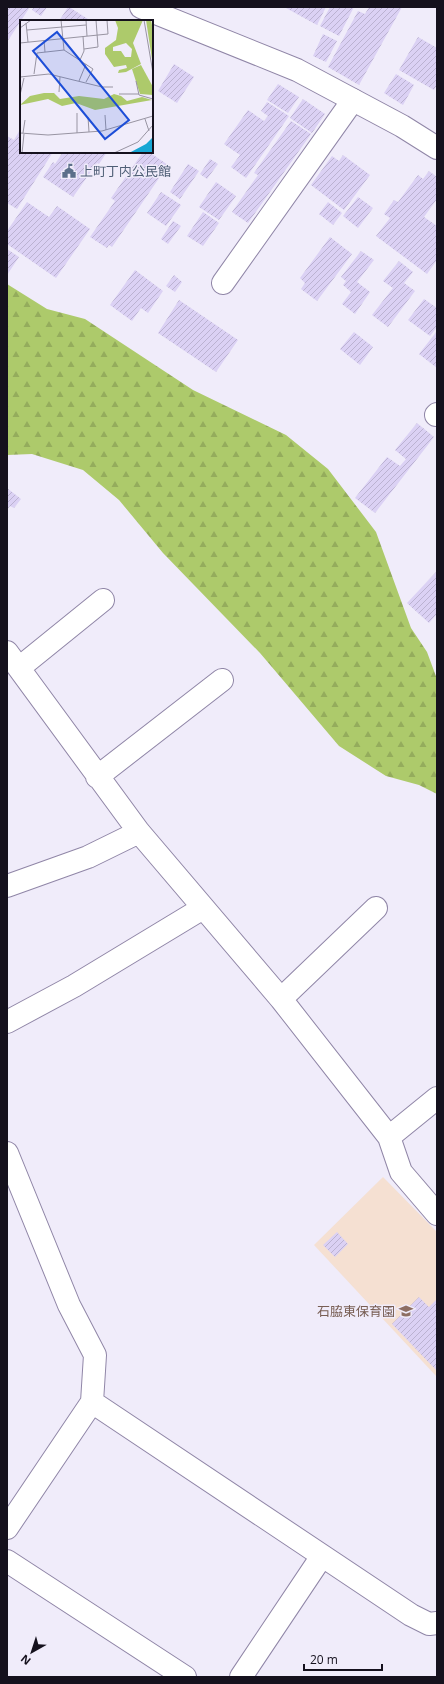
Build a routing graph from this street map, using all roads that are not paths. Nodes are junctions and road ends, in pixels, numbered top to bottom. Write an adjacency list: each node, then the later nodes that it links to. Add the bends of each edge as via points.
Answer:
1 (141, 7): 2 (street, via 297,70)
2 (353, 100): 3 (street); 4 (street)
3 (437, 148)
4 (223, 283)
5 (103, 600): 6 (street)
6 (13, 660): 8 (street)
7 (222, 680): 8 (street)
8 (97, 777): 9 (street)
9 (139, 832): 10 (street, via 88,857); 11 (street)
10 (7, 886)
11 (203, 908): 13 (street); 14 (street, via 74,986)
12 (376, 908): 13 (street)
13 (281, 998): 16 (street)
14 (7, 1022)
15 (437, 1098): 16 (street)
16 (389, 1137): 18 (street, via 401,1172)
17 (7, 1153): 19 (street, via 69,1304 95,1356)
18 (437, 1214)
19 (92, 1402): 20 (street); 21 (street)
20 (7, 1528)
21 (322, 1556): 23 (street, via 411,1614 429,1624); 25 (street)
22 (7, 1561): 24 (street)
23 (437, 1623)
24 (185, 1677)
25 (241, 1677)

